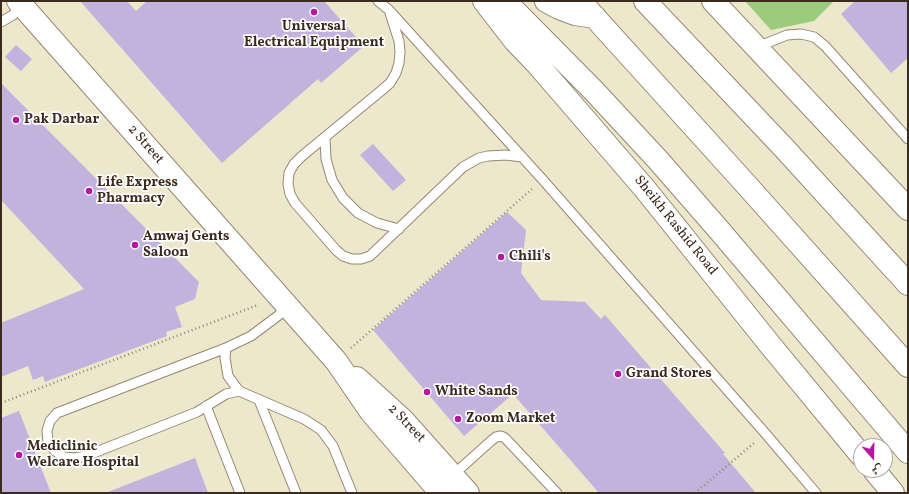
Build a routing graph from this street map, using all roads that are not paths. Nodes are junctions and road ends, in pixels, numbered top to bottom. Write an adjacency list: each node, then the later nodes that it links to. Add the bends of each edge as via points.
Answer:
1 (378, 1): 10 (lane)
2 (385, 1): 10 (lane)
3 (484, 1): 27 (main road, Sheikh Rashid Road, via 515,41 646,189)
4 (505, 1): 28 (main road, via 663,165)
5 (546, 1): 11 (main road, via 575,14)
6 (580, 1): 11 (main road)
7 (645, 1): 19 (main road)
8 (713, 1): 13 (main road)
9 (20, 4): 12 (lane, via 12,15); 20 (main road, 2 Street)
10 (389, 10): 14 (lane, via 399,41 399,63 396,73 390,83); 16 (lane)
11 (595, 17): 23 (main road)
12 (1, 22)
13 (756, 48): 15 (lane, via 788,35 801,34 814,38 825,46); 17 (main road)
14 (325, 138): 18 (lane, via 326,159 332,180 343,198 358,213 377,223); 18 (lane, via 302,156 289,173 290,194 295,203 336,250 352,259 370,256)
15 (908, 138)
16 (522, 157): 18 (lane, via 497,155 471,162); 37 (lane)
17 (908, 209)
18 (399, 229)
19 (908, 284)
20 (283, 301): 21 (lane, via 279,315 251,336); 22 (main road, 2 Street)
21 (226, 348): 24 (lane, via 228,376); 26 (lane, via 57,413 50,421 47,431 48,442 64,457 80,457 197,412)
22 (336, 362): 29 (main road, 2 Street, via 360,380 403,420); 34 (main road, 2 Street, via 371,412)
23 (908, 366)
24 (240, 391): 25 (lane); 26 (lane, via 226,394)
25 (259, 400): 32 (lane); 33 (lane, via 304,418 321,430 333,446)
26 (206, 406): 31 (lane)
27 (853, 444)
28 (908, 452)
29 (453, 476): 35 (main road, 2 Street); 36 (lane, via 492,440 501,436 506,438)
30 (881, 478): 38 (main road)
31 (240, 493)
32 (296, 493)
33 (352, 493)
34 (441, 493)
35 (468, 493)
36 (557, 493)
37 (816, 493)
38 (893, 493)

